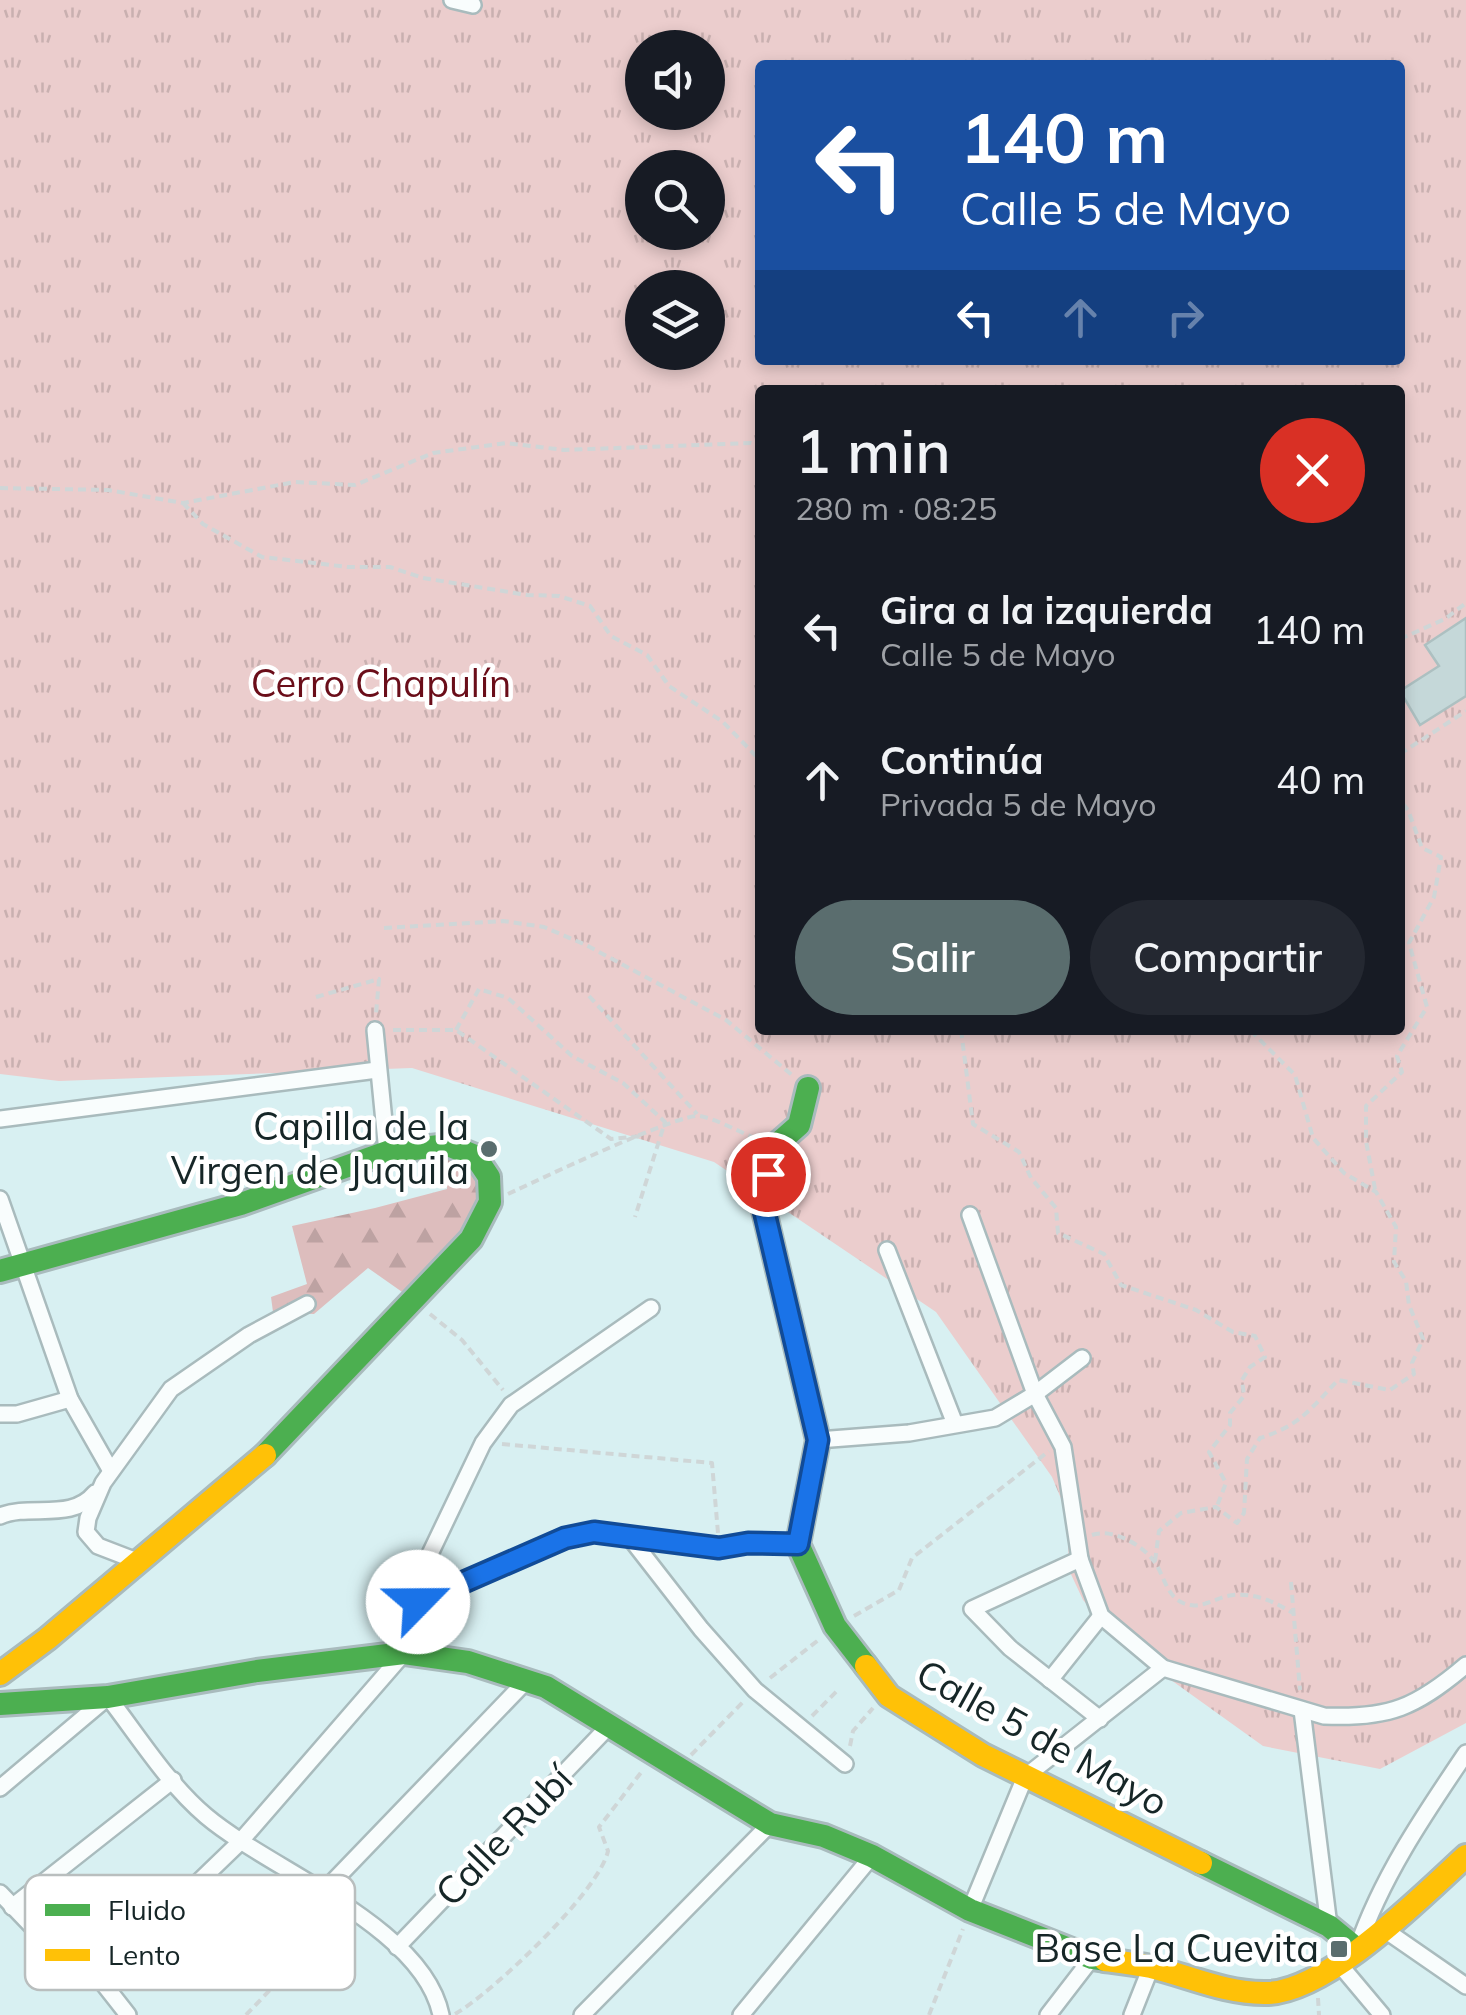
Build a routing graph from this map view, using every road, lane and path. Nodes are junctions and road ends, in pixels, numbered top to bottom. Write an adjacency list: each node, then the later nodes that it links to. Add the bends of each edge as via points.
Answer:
1 (452, 0): 2 (street)
2 (474, 4)
3 (755, 444): 5 (path, via 564,450 506,443 433,453 356,484 295,482)
4 (0, 488): 5 (path, via 108,490)
5 (183, 502): 10 (path, via 203,524 262,558 390,567 590,606 611,636 647,654 669,686)
6 (1466, 604): 7 (path)
7 (1405, 637)
8 (1466, 711): 9 (path)
9 (1405, 751)
10 (755, 752)
11 (1405, 806): 27 (path, via 1422,848 1440,857 1434,897 1409,943 1427,1007 1398,1056 1402,1072 1366,1106)
12 (384, 928): 20 (path, via 503,922 544,927 726,1020)
13 (589, 996): 21 (path)
14 (316, 998): 15 (path, via 378,979)
15 (375, 1030): 16 (path); 19 (street)
16 (456, 1030): 23 (path, via 479,989 508,998 572,1056 623,1083); 24 (path, via 611,1139)
17 (963, 1035): 47 (path, via 972,1124 1019,1152 1056,1208 1058,1233 1104,1254 1121,1285 1196,1310 1255,1336 1261,1345 1264,1357 1250,1366 1242,1380 1244,1396 1209,1452 1226,1483)
18 (1255, 1035): 27 (path, via 1296,1075 1313,1138 1344,1173)
19 (377, 1070): 22 (street); 26 (street)
20 (808, 1088): 25 (street, via 799,1125)
21 (697, 1114): 23 (path); 25 (path)
22 (0, 1119)
23 (665, 1122): 24 (path); 31 (path)
24 (641, 1136): 29 (path)
25 (775, 1146): 43 (street, via 762,1202)
26 (387, 1152): 29 (street, via 448,1144 475,1156 489,1177); 33 (street, via 241,1204)
27 (1376, 1192): 47 (path, via 1396,1227 1394,1262 1423,1338 1414,1374 1390,1390 1338,1380 1288,1430 1260,1438 1247,1460 1244,1514 1237,1523)
28 (0, 1200): 33 (street)
29 (490, 1202): 34 (street, via 471,1239)
30 (970, 1215): 38 (street)
31 (635, 1217)
32 (887, 1250): 42 (street)
33 (10, 1268): 39 (street)
34 (415, 1302): 40 (path, via 462,1340); 54 (street, via 248,1472)
35 (307, 1304): 46 (street, via 170,1390)
36 (652, 1308): 40 (street)
37 (1082, 1358): 38 (street)
38 (1036, 1394): 42 (street, via 995,1418); 45 (street)
39 (70, 1399): 41 (street); 46 (street)
40 (511, 1405): 44 (street)
41 (0, 1414)
42 (955, 1424): 43 (street)
43 (818, 1440): 51 (street)
44 (482, 1442): 52 (path, via 712,1463); 57 (street, via 429,1556)
45 (1060, 1442): 50 (street); 60 (path, via 912,1558 899,1590)
46 (107, 1477): 48 (street, via 87,1503 66,1511); 54 (street, via 86,1532 98,1546)
47 (1216, 1508): 55 (path, via 1181,1513 1159,1532)
48 (0, 1516)
49 (631, 1539): 52 (street); 57 (street, via 594,1532 565,1538); 68 (street)
50 (1078, 1540): 53 (street); 55 (path, via 1099,1532 1120,1537)
51 (798, 1544): 52 (street); 60 (street, Calle 5 de Mayo)
52 (719, 1548)
53 (1080, 1559): 59 (street); 67 (street, via 972,1609)
54 (137, 1560): 65 (street)
55 (1155, 1561): 58 (path, via 1174,1597 1186,1605 1246,1594)
56 (1291, 1582): 58 (path)
57 (418, 1602): 62 (street)
58 (1293, 1613): 73 (path)
59 (1101, 1616): 64 (street); 67 (street)
60 (835, 1626): 68 (path); 70 (street, Calle 5 de Mayo)
61 (404, 1652): 62 (street); 71 (street); 85 (street)
62 (438, 1658): 66 (street)
63 (1466, 1666): 73 (street, via 1432,1694 1395,1712 1352,1718)
64 (1163, 1668): 73 (street); 74 (street)
65 (0, 1674)
66 (526, 1680): 75 (street); 91 (street)
67 (1050, 1680): 74 (street)
68 (755, 1690): 76 (street); 80 (path)
69 (837, 1691): 76 (path)
70 (889, 1696): 79 (path, via 853,1731); 81 (street, Calle 5 de Mayo)
71 (108, 1698): 72 (street); 82 (street); 83 (street)
72 (0, 1704)
73 (1302, 1710): 98 (street)
74 (1100, 1719): 81 (street)
75 (610, 1725): 78 (street); 100 (street, Calle Rubí)
76 (800, 1728): 79 (street)
77 (1466, 1753): 101 (street, via 1372,1904)
78 (655, 1754): 80 (street); 110 (path, via 598,1827 608,1851 589,1888 506,1972)
79 (845, 1764)
80 (678, 1767): 84 (street)
81 (1024, 1777): 95 (street); 98 (street, Calle 5 de Mayo)
82 (172, 1780): 85 (street); 88 (street)
83 (0, 1788)
84 (770, 1824): 86 (street); 111 (street)
85 (239, 1842): 89 (street); 90 (street)
86 (872, 1856): 95 (street); 112 (street)
87 (1466, 1856): 99 (street)
88 (52, 1875)
89 (205, 1875)
90 (296, 1875)
91 (339, 1875)
92 (0, 1893): 94 (street)
93 (25, 1897): 94 (street)
94 (12, 1907): 97 (street)
95 (970, 1910): 102 (street); 113 (path)
96 (355, 1913): 100 (street)
97 (25, 1920)
98 (1329, 1926): 101 (street, Calle 5 de Mayo)
99 (1385, 1930): 101 (street); 104 (street)
100 (396, 1947): 109 (street, via 429,1980)
101 (1349, 1957): 103 (street, via 1318,1978 1268,1994); 116 (street)
102 (1092, 1958): 103 (street); 114 (street)
103 (1151, 1967): 115 (street)
104 (1466, 1986)
105 (108, 1990): 107 (street)
106 (270, 1990): 108 (path)
107 (128, 2015)
108 (246, 2015)
109 (441, 2015)
110 (452, 2015)
111 (582, 2015)
112 (740, 2015)
113 (929, 2015)
114 (1048, 2015)
115 (1132, 2015)
116 (1382, 2015)

